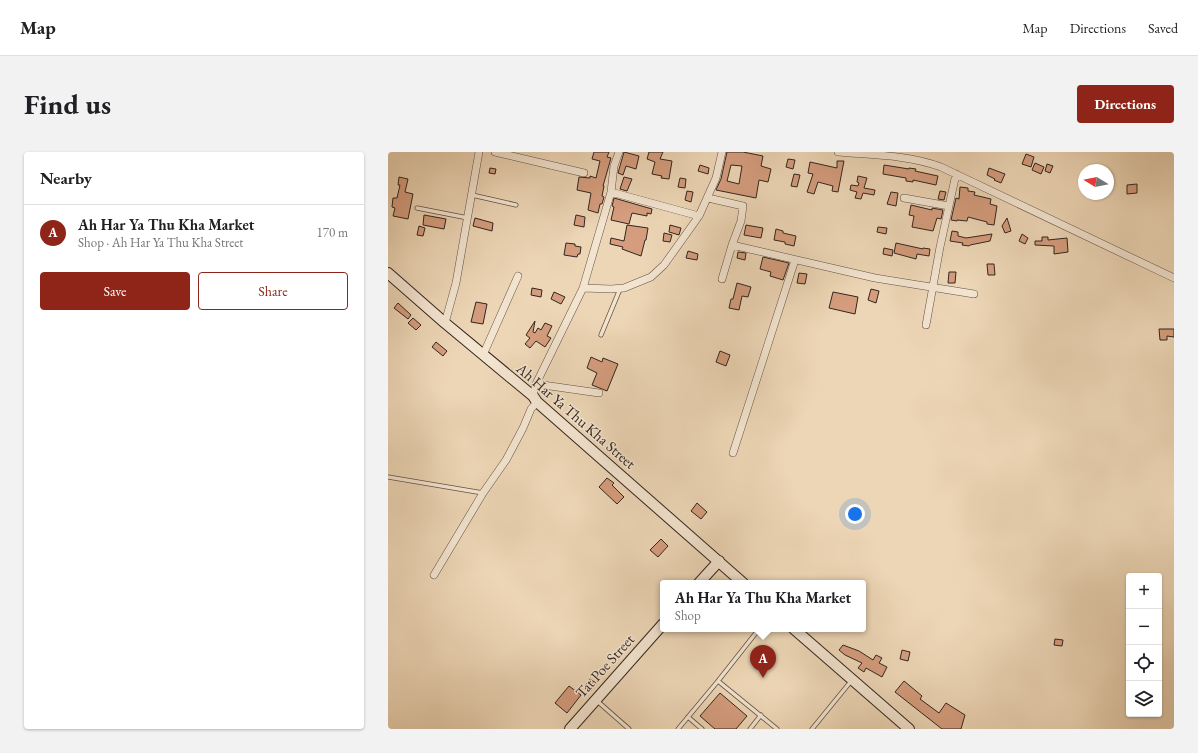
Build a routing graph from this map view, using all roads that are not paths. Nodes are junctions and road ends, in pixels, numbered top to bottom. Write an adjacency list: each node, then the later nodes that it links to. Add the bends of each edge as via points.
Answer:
1 (479, 152): 9 (street)
2 (496, 152): 6 (street)
3 (619, 152): 8 (street, via 614,166)
4 (722, 152): 10 (street)
5 (838, 152): 7 (street, via 914,159 929,162)
6 (584, 173)
7 (956, 174): 13 (street); 21 (street)
8 (611, 192): 15 (street); 24 (street)
9 (472, 195): 12 (lane); 16 (street)
10 (708, 198): 15 (street); 17 (street, via 743,206 741,221)
11 (904, 198): 13 (street)
12 (516, 205)
13 (949, 206): 23 (street)
14 (417, 208): 16 (lane)
15 (698, 216): 25 (street, via 664,265 651,277)
16 (468, 218): 27 (street, via 456,283)
17 (732, 245): 18 (street); 22 (street)
18 (795, 260): 23 (street, via 875,278); 34 (street)
19 (388, 273): 27 (street, Ah Har Ya Thu Kha Street)
20 (518, 276): 30 (street)
21 (1174, 278)
22 (722, 279)
23 (933, 287): 26 (street); 28 (street)
24 (583, 288): 25 (street); 31 (street)
25 (620, 288): 29 (lane)
26 (974, 294)
27 (445, 323): 30 (street, Ah Har Ya Thu Kha Street)
28 (926, 325)
29 (601, 335)
30 (483, 355): 33 (street, Ah Har Ya Thu Kha Street)
31 (536, 384): 32 (street); 33 (street)
32 (599, 393)
33 (535, 399): 36 (street, via 506,460); 37 (street, Ah Har Ya Thu Kha Street)
34 (733, 453)
35 (388, 477): 36 (lane)
36 (483, 493): 38 (street)
37 (719, 561): 39 (street); 40 (street, Ah Har Ya Thu Kha Street)
38 (434, 575)
39 (702, 580)
40 (740, 580)
41 (660, 627): 46 (street, Tat Poe Street)
42 (756, 632): 45 (lane)
43 (797, 632): 44 (street)
44 (852, 680): 55 (lane); 56 (street)
45 (718, 681): 47 (lane); 48 (lane)
46 (596, 700): 49 (street, Tat Poe Street); 50 (lane)
47 (761, 716): 53 (lane); 54 (lane)
48 (688, 717): 51 (lane); 52 (lane)
49 (570, 729)
50 (629, 729)
51 (678, 729)
52 (702, 729)
53 (750, 729)
54 (777, 729)
55 (812, 729)
56 (909, 729)

